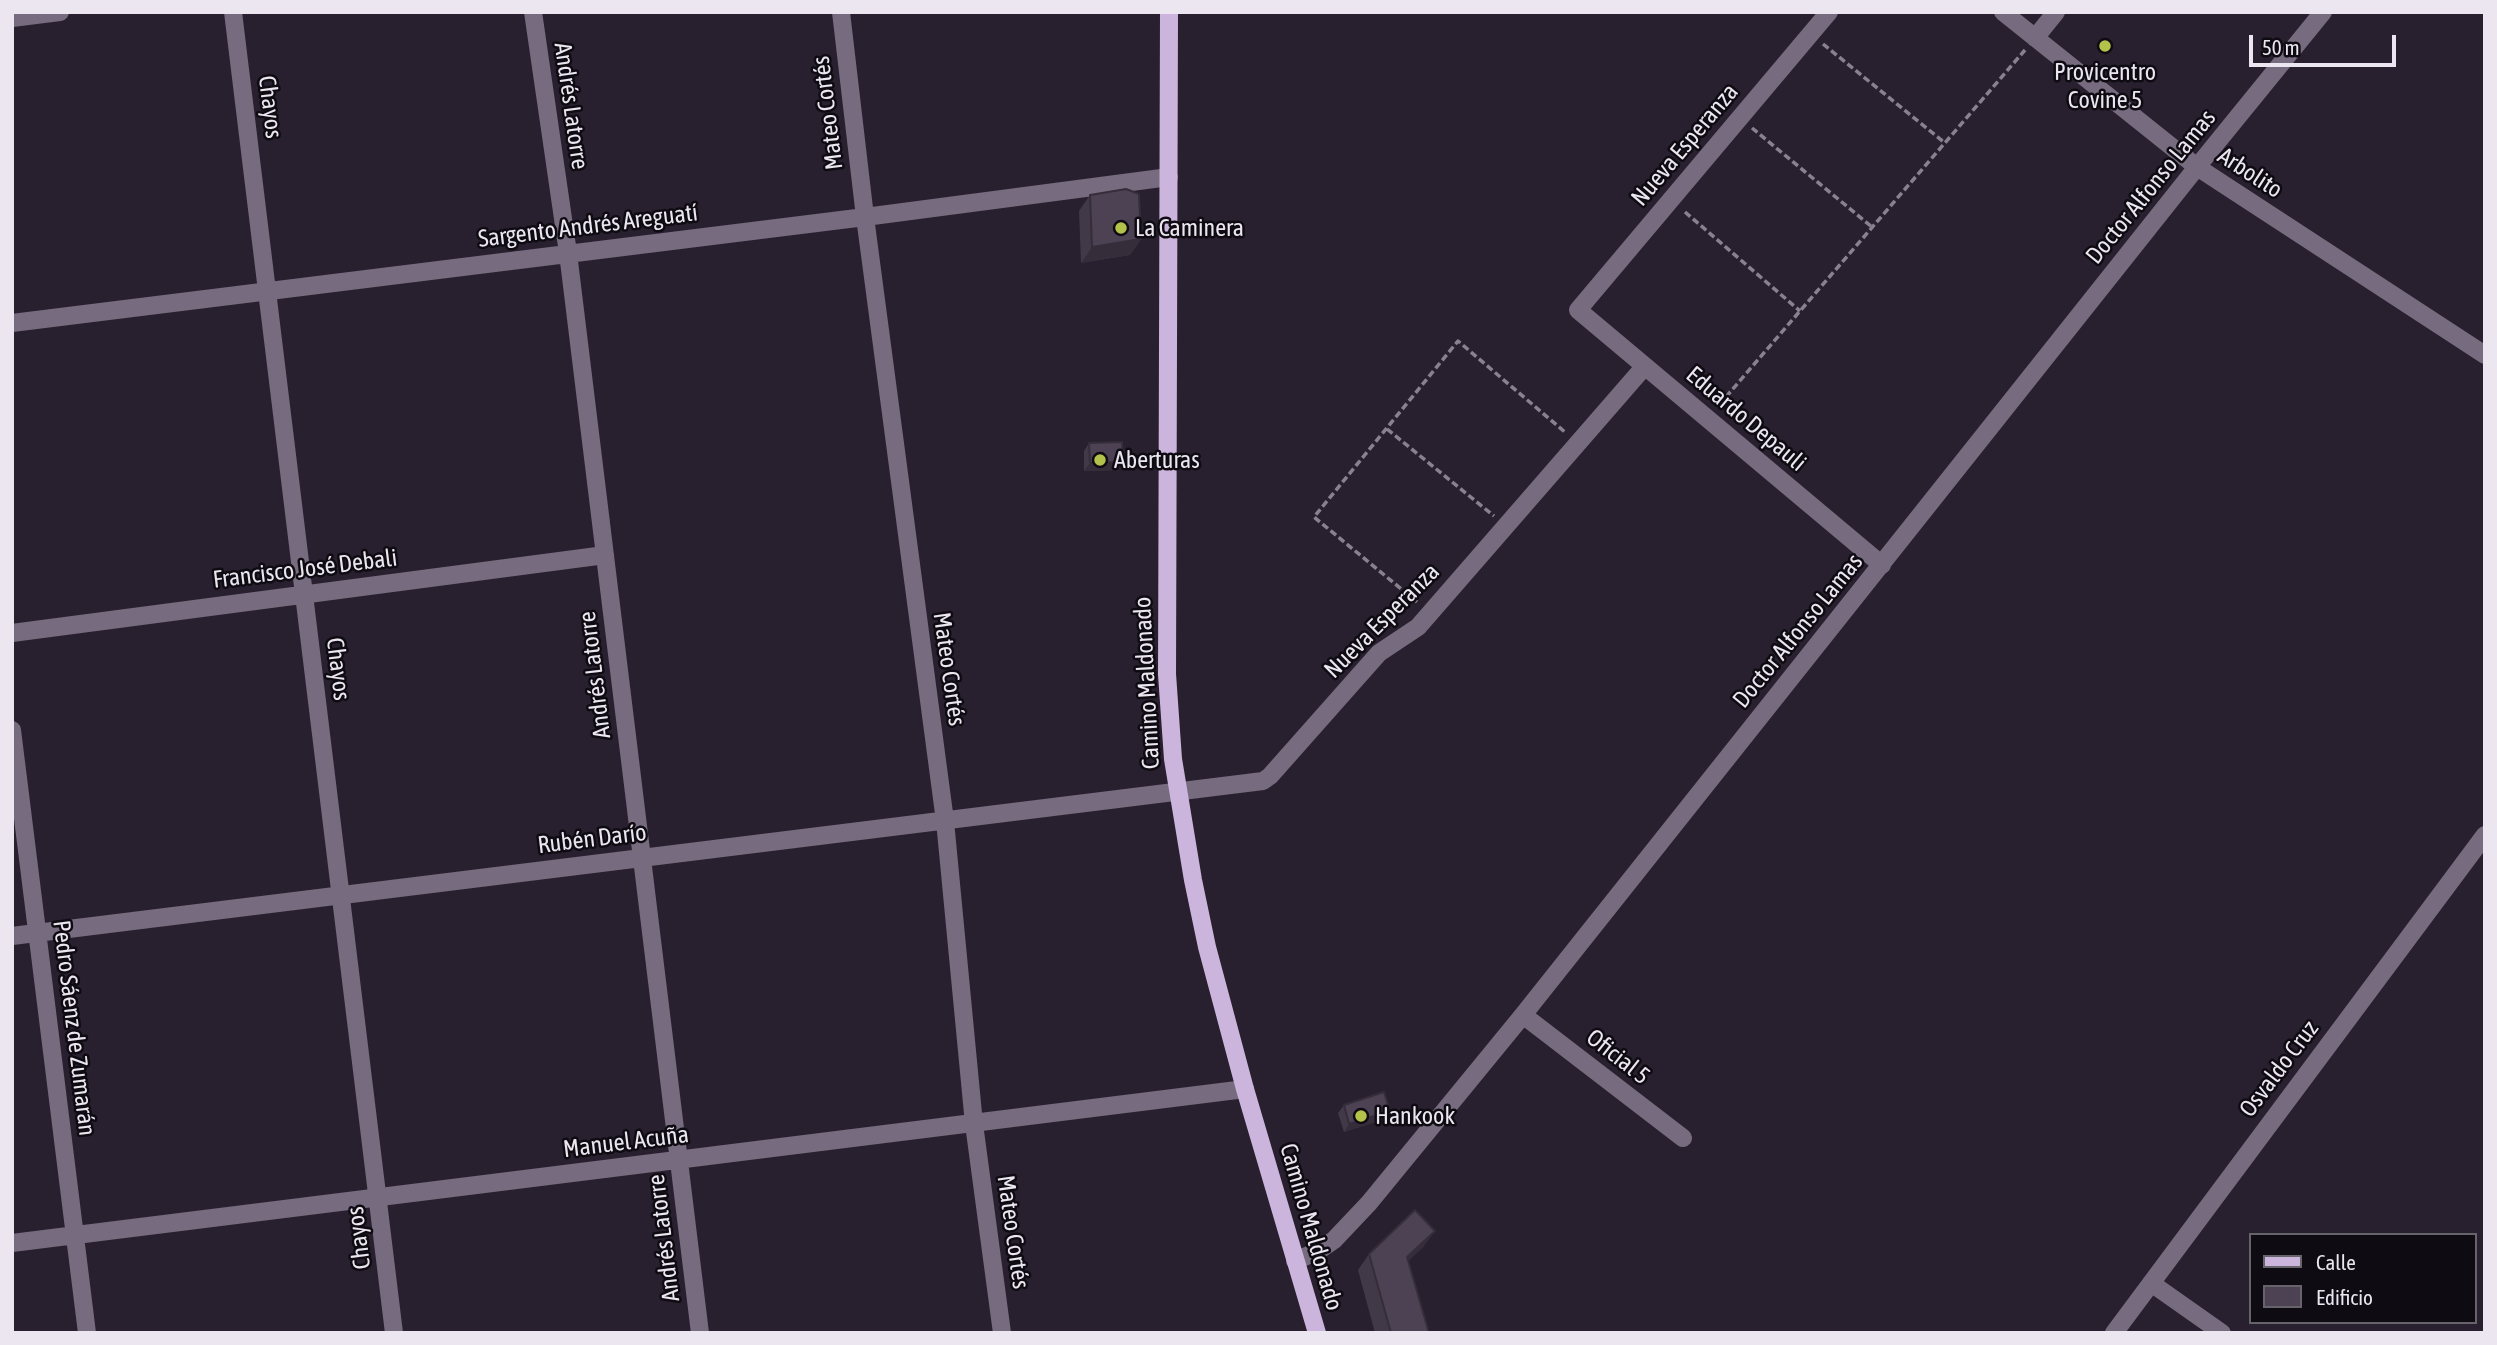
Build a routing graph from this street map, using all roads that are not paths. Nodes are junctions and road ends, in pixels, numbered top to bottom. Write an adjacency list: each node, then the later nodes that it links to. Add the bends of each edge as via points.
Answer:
1 (60, 12): 10 (street)
2 (233, 12): 16 (street, Chayos)
3 (533, 12): 15 (street, Andrés Latorre)
4 (841, 12): 14 (street, Mateo Cortés)
5 (1169, 12): 13 (main road, Camino Maldonado)
6 (1829, 12): 17 (street, Nueva Esperanza)
7 (2003, 12): 11 (street, Arbolito)
8 (2056, 12): 11 (street)
9 (2323, 12): 12 (street, Doctor Alfonso Lamas)
10 (12, 18)
11 (2035, 38): 12 (street, Arbolito)
12 (2197, 167): 19 (street, Arbolito); 22 (street, Doctor Alfonso Lamas)
13 (1169, 177): 14 (street, Sargento Andrés Areguatí); 26 (main road, Camino Maldonado, via 1167,674)
14 (865, 217): 15 (street, Sargento Andrés Areguatí); 27 (street, Mateo Cortés)
15 (568, 253): 16 (street, Sargento Andrés Areguatí); 21 (street, Andrés Latorre)
16 (268, 291): 18 (street, Sargento Andrés Areguatí); 23 (street, Chayos)
17 (1578, 310): 20 (street, Eduardo Depauli)
18 (12, 323)
19 (2485, 355)
20 (1645, 366): 22 (street, Eduardo Depauli); 26 (street, Nueva Esperanza, via 1418,628 1379,653 1270,776 1254,784)
21 (605, 555): 23 (street, Francisco José Debali); 29 (street, Andrés Latorre)
22 (1882, 565): 33 (street, Doctor Alfonso Lamas)
23 (304, 594): 24 (street, Francisco José Debali); 30 (street, Chayos)
24 (12, 633)
25 (12, 730): 31 (street, Pedro Sáenz de Zumarán)
26 (1178, 790): 27 (street, Rubén Darío); 34 (main road, Camino Maldonado, via 1207,947)
27 (945, 821): 29 (street, Rubén Darío); 35 (street, Mateo Cortés)
28 (2485, 835): 42 (street, Osvaldo Cruz)
29 (641, 858): 30 (street, Rubén Darío); 37 (street, Andrés Latorre)
30 (342, 895): 31 (street, Rubén Darío); 38 (street, Chayos)
31 (38, 932): 32 (street, Rubén Darío); 39 (street, Pedro Sáenz de Zumarán)
32 (12, 936)
33 (1523, 1015): 36 (street, Oficial 5); 41 (street, Doctor Alfonso Lamas, via 1369,1203 1334,1240)
34 (1245, 1089): 35 (street, Manuel Acuña); 41 (main road, Camino Maldonado)
35 (974, 1124): 37 (street, Manuel Acuña); 46 (street, Mateo Cortés)
36 (1684, 1138)
37 (679, 1161): 38 (street, Manuel Acuña); 45 (street, Andrés Latorre)
38 (379, 1197): 39 (street, Manuel Acuña); 44 (street, Chayos)
39 (75, 1234): 40 (street, Manuel Acuña); 43 (street, Pedro Sáenz de Zumarán)
40 (12, 1242)
41 (1295, 1261): 47 (main road, Camino Maldonado)
42 (2151, 1283): 48 (street, Osvaldo Cruz); 49 (street)
43 (87, 1333)
44 (394, 1333)
45 (700, 1333)
46 (1003, 1333)
47 (1317, 1333)
48 (2114, 1333)
49 (2222, 1333)

